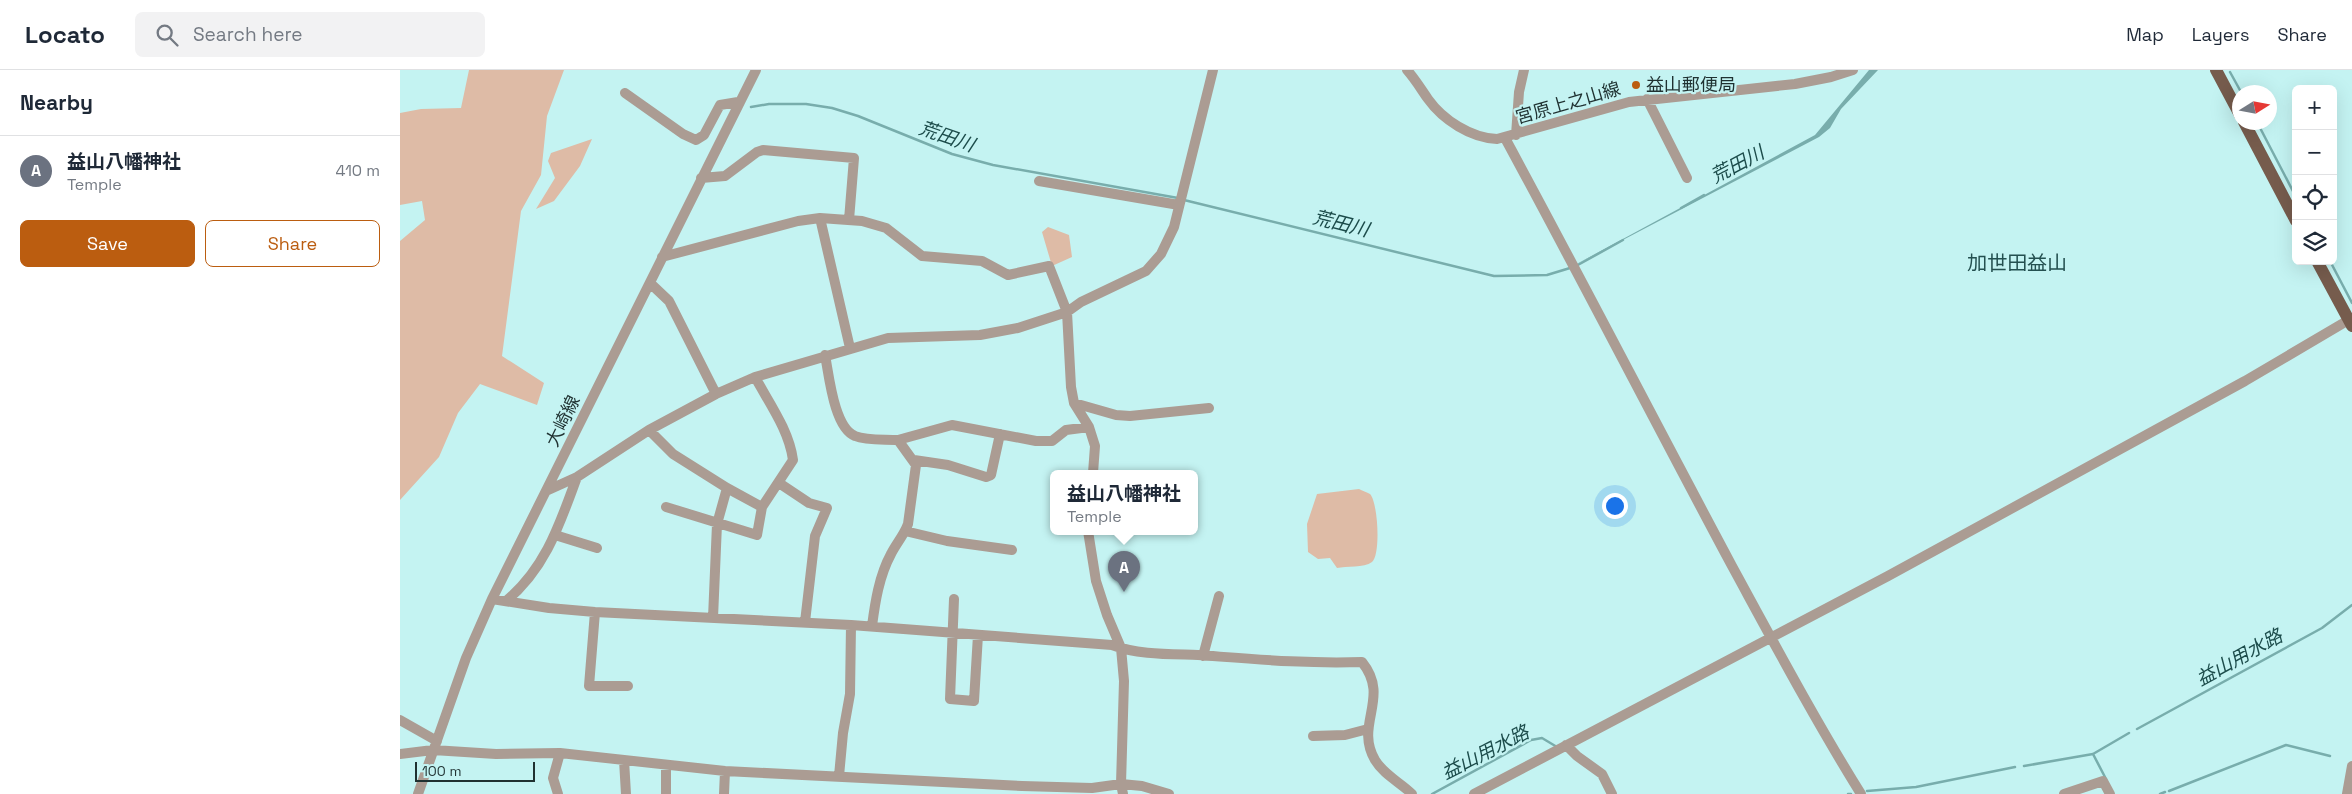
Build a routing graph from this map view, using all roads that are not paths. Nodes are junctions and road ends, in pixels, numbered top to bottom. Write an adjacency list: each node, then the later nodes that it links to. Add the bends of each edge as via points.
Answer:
1 (756, 70): 10 (street, 大崎線)
2 (1213, 70): 17 (street)
3 (1407, 70): 13 (street, 宮原上之山線, via 1429,101 1458,126 1485,138)
4 (1524, 70): 12 (street)
5 (1853, 70): 8 (street, 宮原上之山線, via 1794,84)
6 (2216, 70): 9 (main road)
7 (625, 94): 10 (street, via 696,140 704,135 720,105)
8 (1647, 99): 12 (street, 宮原上之山線); 15 (street)
9 (2232, 100)
10 (738, 102): 14 (street, 大崎線)
11 (2248, 130): 20 (main road)
12 (1516, 135): 13 (street, 宮原上之山線)
13 (1505, 138): 61 (street)
14 (701, 178): 19 (street, via 725,176 763,150 854,158); 21 (street, 大崎線)
15 (1687, 178)
16 (1039, 181): 17 (street)
17 (1181, 199): 24 (street, via 1174,227 1161,254 1146,271)
18 (820, 218): 19 (street); 21 (street); 26 (street)
19 (849, 220): 24 (street, via 886,228 922,256 982,261 1008,276 1049,266)
20 (2295, 220)
21 (662, 257): 23 (street, 大崎線)
22 (2319, 265): 25 (main road)
23 (650, 283): 29 (street, via 669,301); 41 (street, 大崎線)
24 (1067, 312): 26 (street, via 996,333 901,336); 30 (street)
25 (2351, 321): 61 (street, via 1888,576)
26 (850, 348): 27 (street)
27 (825, 355): 28 (street); 35 (street, via 838,417 844,426 855,436)
28 (755, 376): 29 (street); 39 (street, via 779,418 792,451 793,460)
29 (716, 394): 33 (street)
30 (1074, 403): 31 (street, via 1130,416); 32 (street)
31 (1209, 408)
32 (1089, 427): 34 (street, via 1066,430 1052,441 1024,440); 37 (street, via 1096,446)
33 (649, 430): 38 (street); 40 (street, via 673,454)
34 (1000, 434): 35 (street, via 952,426); 36 (street, via 991,474 986,477 948,465)
35 (898, 440): 36 (street)
36 (914, 460): 45 (street, via 916,468)
37 (1093, 470)
38 (577, 477): 41 (street); 46 (street)
39 (779, 483): 43 (street); 56 (street, via 809,503 826,508 815,536)
40 (727, 488): 43 (street); 44 (street)
41 (546, 491): 52 (street, 大崎線)
42 (666, 507): 44 (street)
43 (762, 507): 44 (street, via 757,535)
44 (717, 524): 55 (street)
45 (906, 531): 49 (street, via 947,541); 58 (street, via 890,555 880,584)
46 (555, 535): 48 (street); 53 (street, via 536,570)
47 (1089, 535): 62 (street, via 1096,581)
48 (597, 548)
49 (1012, 550)
50 (1219, 596): 63 (street)
51 (954, 598): 59 (street)
52 (492, 599): 53 (street); 69 (street, 大崎線, via 466,658)
53 (506, 601): 54 (street)
54 (595, 612): 55 (street); 64 (street, via 589,686)
55 (713, 618): 56 (street)
56 (805, 622): 57 (street)
57 (851, 625): 58 (street); 76 (street, via 850,694)
58 (872, 626): 59 (street)
59 (953, 633): 60 (street); 60 (street, via 950,699 974,701)
60 (978, 635): 62 (street, via 1112,644)
61 (1770, 636): 68 (street); 88 (street)
62 (1121, 648): 63 (street); 77 (street, via 1124,681)
63 (1203, 656): 66 (street, via 1305,664 1362,662 1373,679 1375,691)
64 (628, 686)
65 (400, 720): 69 (street)
66 (1368, 729): 67 (street, via 1345,736); 85 (street, via 1368,740 1376,761)
67 (1313, 736)
68 (1566, 745): 86 (street); 87 (street, via 1602,774)
69 (435, 746): 70 (street, via 496,754); 71 (street); 79 (street, 大崎線)
70 (560, 753): 72 (street); 80 (street, via 553,778)
71 (400, 754)
72 (624, 760): 73 (street); 81 (street)
73 (666, 765): 75 (street); 82 (street)
74 (2352, 766): 91 (street)
75 (725, 771): 76 (street); 83 (street)
76 (839, 776): 78 (street)
77 (1122, 789): 78 (street); 84 (street, via 1142,786)
78 (1021, 790)
79 (418, 794)
80 (558, 794)
81 (626, 794)
82 (666, 794)
83 (724, 794)
84 (1169, 794)
85 (1412, 794)
86 (1474, 794)
87 (1612, 794)
88 (1860, 794)
89 (2064, 794): 90 (street, via 2104,781)
90 (2110, 794)
91 (2347, 794)

